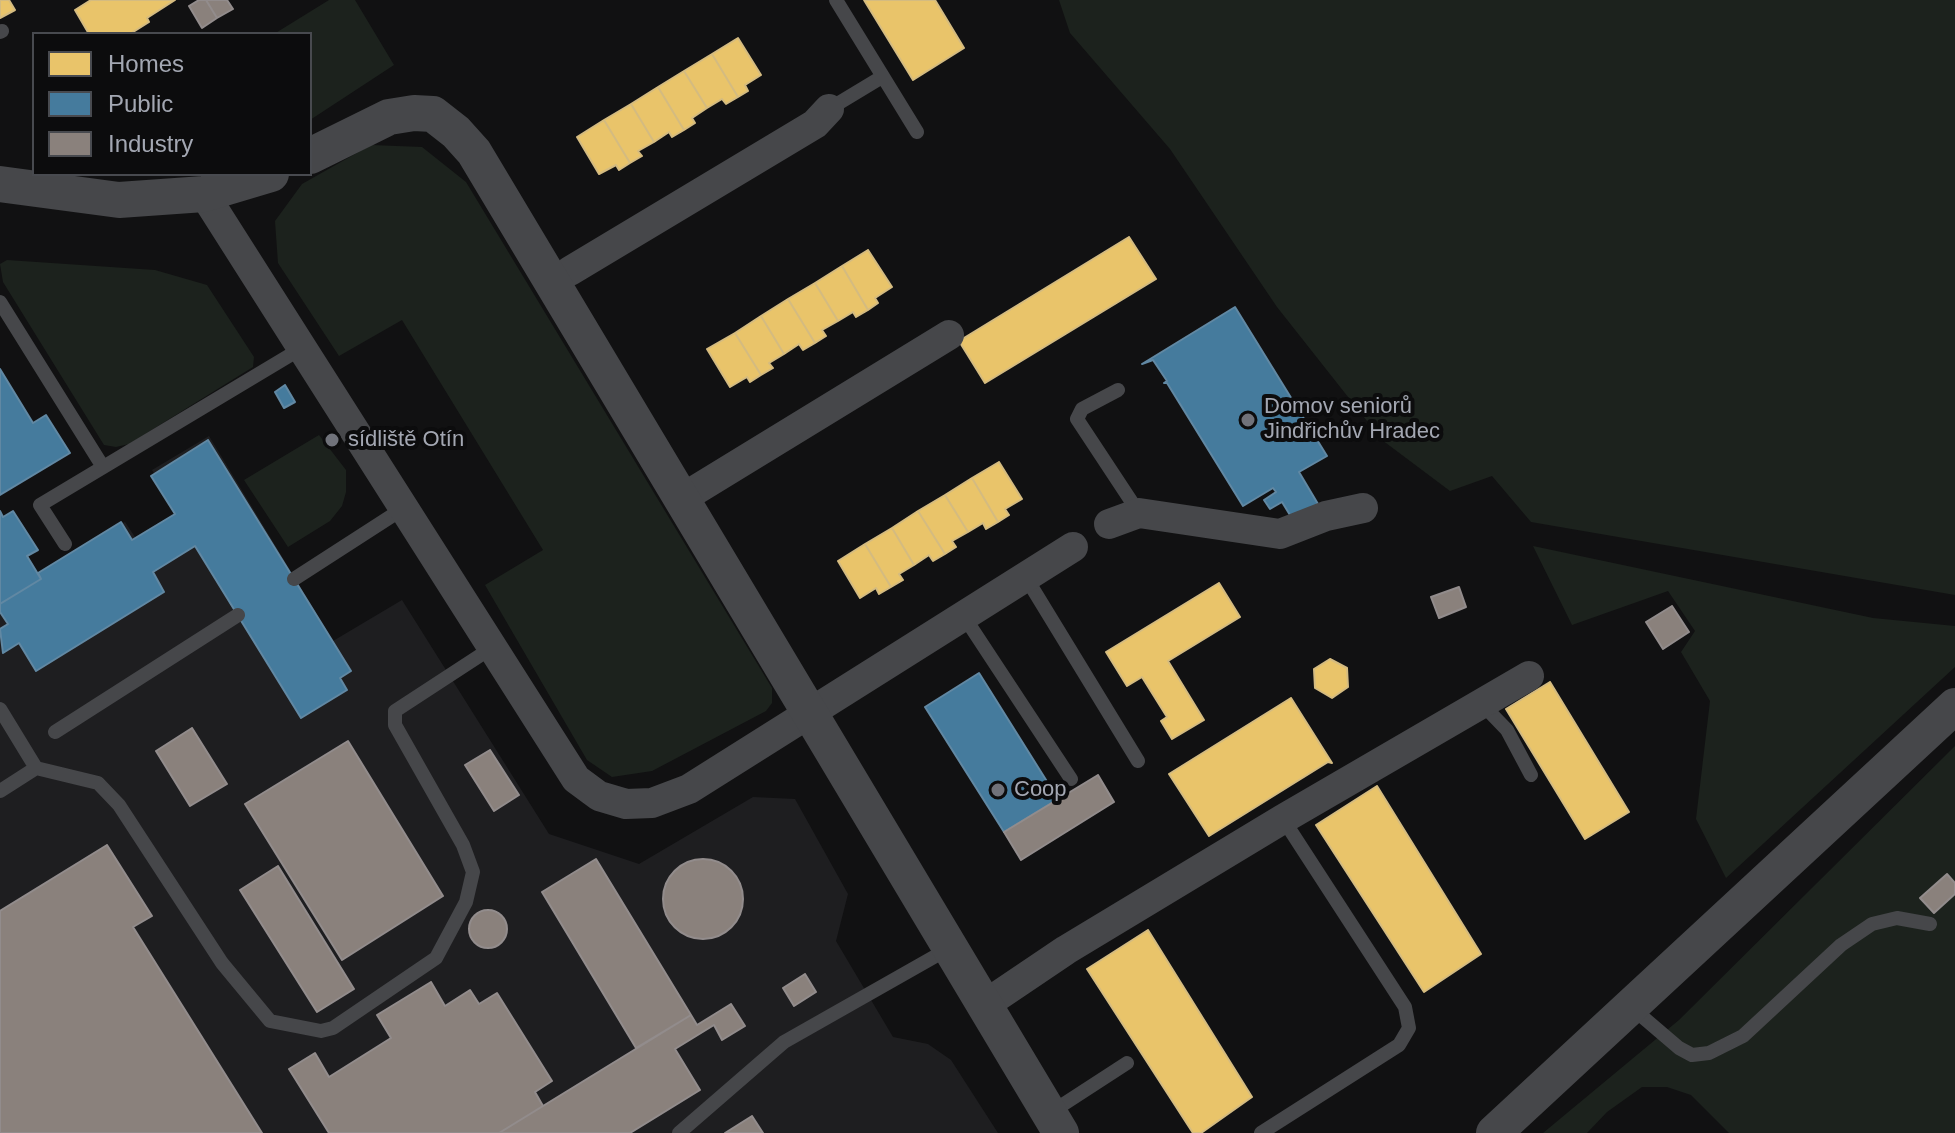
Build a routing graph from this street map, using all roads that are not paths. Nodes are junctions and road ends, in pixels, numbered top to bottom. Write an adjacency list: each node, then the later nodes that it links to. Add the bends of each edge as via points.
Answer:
1 (836, 0): 2 (lane)
2 (882, 77): 3 (lane); 4 (lane)
3 (829, 109): 9 (street, via 815,124)
4 (917, 132)
5 (312, 155): 9 (street, via 389,117 433,114 474,152)
6 (264, 176): 8 (street)
7 (0, 184): 8 (street, via 119,200)
8 (204, 194): 12 (street)
9 (562, 278): 15 (street)
10 (0, 302): 14 (lane)
11 (949, 335): 15 (street)
12 (302, 348): 14 (lane); 16 (street)
13 (1118, 390): 18 (lane, via 1082,409 1077,419)
14 (103, 467): 20 (lane, via 40,505)
15 (681, 499): 31 (street)
16 (404, 508): 23 (lane); 26 (street)
17 (1363, 508): 18 (street, via 1280,534)
18 (1139, 513): 19 (street)
19 (1109, 524)
20 (65, 544)
21 (1073, 547): 22 (street)
22 (1025, 576): 25 (street); 33 (lane)
23 (294, 579)
24 (238, 615): 32 (lane)
25 (963, 615): 31 (street); 36 (lane)
26 (493, 647): 31 (street, via 576,779 599,796 626,804 652,803 689,789); 34 (lane, via 395,711 395,725 463,845 473,872 466,902 436,958 333,1028 321,1031 270,1021 222,963 110,793 87,778)
27 (1529, 676): 28 (street)
28 (1481, 703): 35 (lane, via 1507,730); 38 (street)
29 (1955, 706): 42 (street)
30 (0, 709): 34 (lane)
31 (808, 711): 40 (street)
32 (55, 732)
33 (1138, 761)
34 (36, 768): 37 (lane)
35 (1531, 775)
36 (1071, 779)
37 (0, 791)
38 (1283, 819): 41 (street); 46 (lane, via 1405,1007 1409,1028 1399,1045)
39 (1930, 924): 42 (lane, via 1897,918 1872,924 1841,945 1743,1036 1709,1053 1692,1055 1679,1048)
40 (948, 949): 41 (street); 45 (lane, via 784,1042)
41 (983, 1006): 44 (street)
42 (1630, 1007): 47 (street)
43 (1127, 1063): 44 (lane)
44 (1055, 1123)
45 (679, 1133)
46 (1261, 1133)
47 (1494, 1133)

